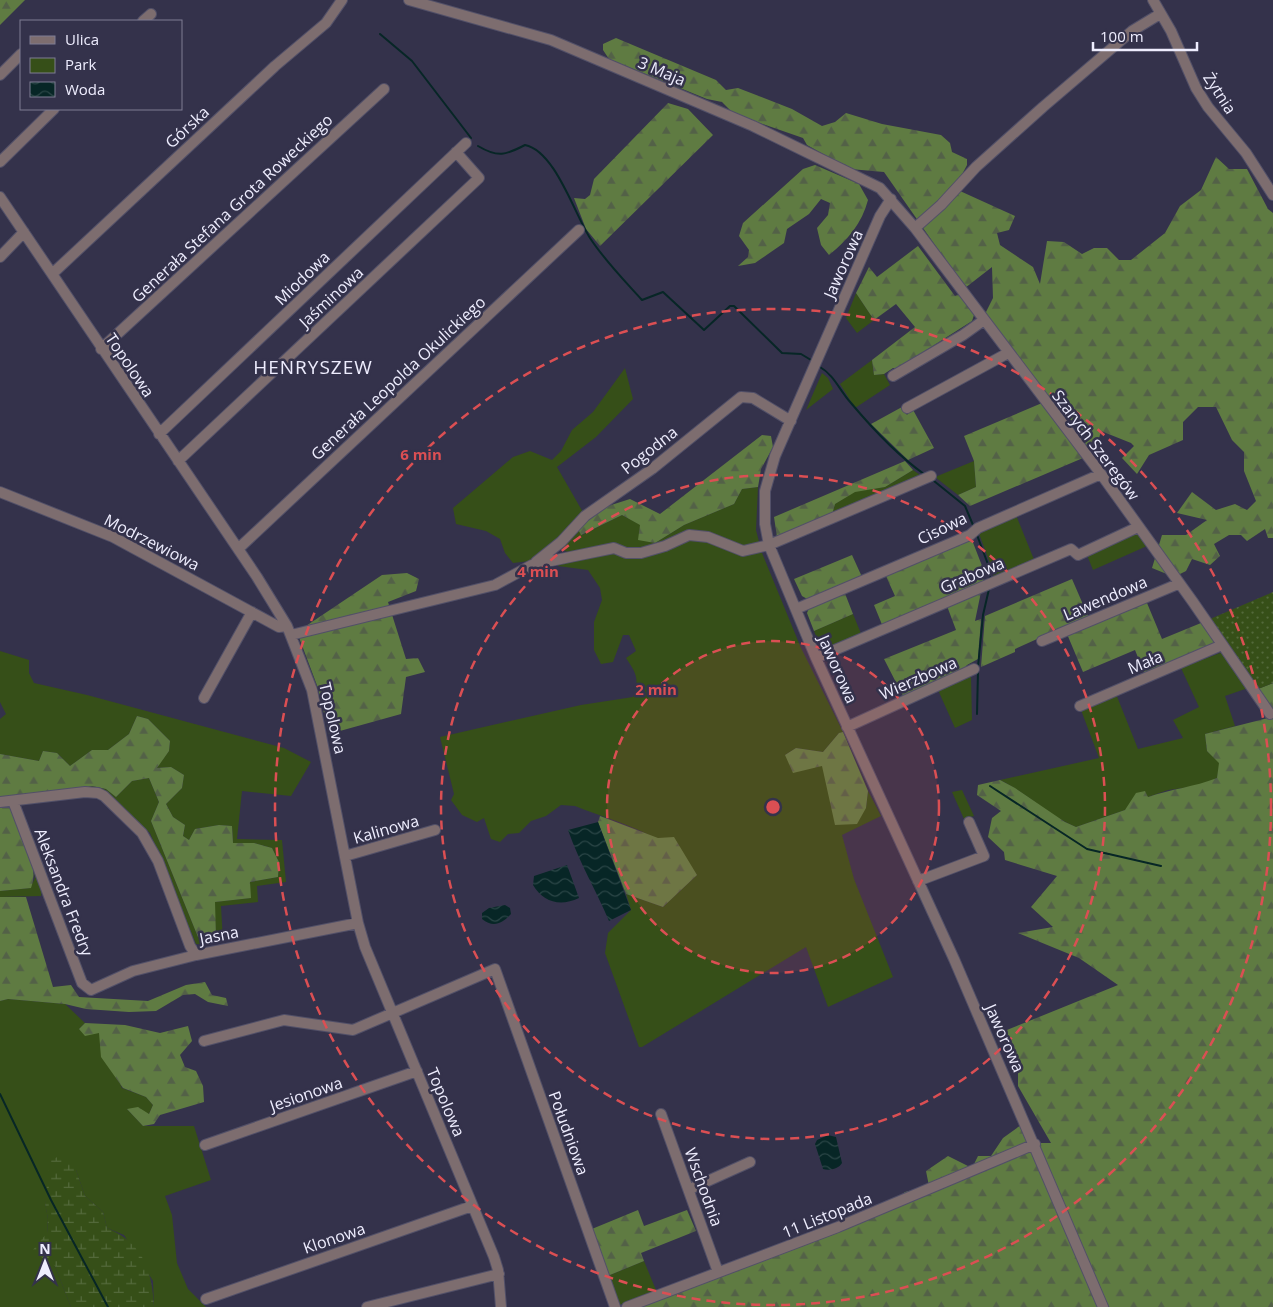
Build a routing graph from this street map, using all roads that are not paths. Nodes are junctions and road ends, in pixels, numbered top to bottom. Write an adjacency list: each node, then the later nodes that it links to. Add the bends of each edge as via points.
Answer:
1 (342, 0): 19 (street, Górska, via 326,22 274,66)
2 (409, 0): 14 (street, 3 Maja, via 551,40 753,126 874,183)
3 (1153, 0): 4 (street, Żytnia)
4 (1160, 14): 12 (street, Żytnia, via 1196,88 1246,153); 15 (street, via 1132,31 1042,107)
5 (20, 55): 6 (street)
6 (0, 75)
7 (384, 89): 21 (street, Generała Stefana Grota Roweckiego)
8 (53, 110): 11 (street)
9 (466, 143): 10 (street, Miodowa)
10 (456, 152): 26 (street, Miodowa); 27 (street, Jaśminowa, via 480,178)
11 (0, 162)
12 (1273, 195)
13 (0, 197): 17 (street, Topolowa)
14 (891, 199): 15 (street, Szarych Szeregów); 25 (street, Jaworowa, via 880,216)
15 (915, 228): 20 (street, Szarych Szeregów)
16 (579, 230): 33 (street, Generała Leopolda Okulickiego)
17 (24, 232): 18 (street); 19 (street, Topolowa)
18 (0, 257)
19 (52, 274): 21 (street, Topolowa)
20 (984, 320): 22 (street, Szarych Szeregów); 23 (street)
21 (101, 349): 26 (street, Topolowa)
22 (1008, 353): 24 (street); 28 (street, Szarych Szeregów)
23 (893, 376)
24 (907, 408)
25 (791, 421): 32 (street, Jaworowa, via 775,456 765,491); 34 (street, Pogodna, via 753,398 741,397 652,469 586,516)
26 (159, 434): 27 (street, Topolowa)
27 (178, 461): 33 (street, Topolowa)
28 (1101, 474): 31 (street, Szarych Szeregów); 36 (street, Cisowa, via 978,528 970,535)
29 (931, 476): 32 (street)
30 (0, 492): 37 (street, Modrzewiowa, via 113,537)
31 (1138, 527): 35 (street, Szarych Szeregów); 41 (street, Grabowa, via 1078,555 1071,549)
32 (769, 545): 34 (street, via 743,551 708,537 689,535 641,553 626,553 614,548); 36 (street, Jaworowa)
33 (238, 549): 38 (street, Topolowa)
34 (532, 565): 38 (street, via 495,585)
35 (1178, 584): 39 (street, Lawendowa); 40 (street, Szarych Szeregów)
36 (796, 609): 41 (street, Jaworowa)
37 (252, 612): 38 (street, Modrzewiowa); 43 (street)
38 (289, 630): 51 (street, Topolowa, via 312,690)
39 (1042, 641)
40 (1222, 645): 44 (street, Mała); 45 (street, Szarych Szeregów)
41 (816, 658): 46 (street, Jaworowa)
42 (974, 669): 46 (street, Wierzbowa)
43 (204, 698)
44 (1080, 706)
45 (1270, 714)
46 (847, 727): 52 (street, Jaworowa)
47 (13, 801): 48 (street); 54 (street, via 98,793 142,833 158,861); 55 (street, Aleksandra Fredry, via 82,983)
48 (0, 802)
49 (969, 822): 52 (street, via 984,856)
50 (435, 830): 51 (street, Kalinowa)
51 (345, 856): 53 (street, Topolowa)
52 (918, 881): 60 (street, Jaworowa)
53 (358, 923): 54 (street, Jasna); 56 (street, Topolowa)
54 (196, 955): 55 (street, Jasna, via 133,971)
55 (91, 990)
56 (393, 1014): 57 (street, via 353,1030 284,1020); 58 (street, Topolowa); 70 (street, Południowa, via 495,968)
57 (204, 1041)
58 (417, 1071): 61 (street, Jesionowa); 64 (street, Topolowa)
59 (661, 1114): 63 (street, Wschodnia)
60 (1035, 1144): 65 (street, 11 Listopada); 72 (street, Jaworowa)
61 (205, 1145)
62 (750, 1162): 63 (street)
63 (690, 1189): 65 (street, Wschodnia)
64 (472, 1206): 66 (street, Topolowa); 67 (street, Klonowa)
65 (718, 1272): 71 (street, 11 Listopada)
66 (499, 1274): 68 (street); 69 (street, Topolowa)
67 (206, 1299)
68 (367, 1307)
69 (501, 1307)
70 (615, 1307)
71 (627, 1307)
72 (1103, 1307)

